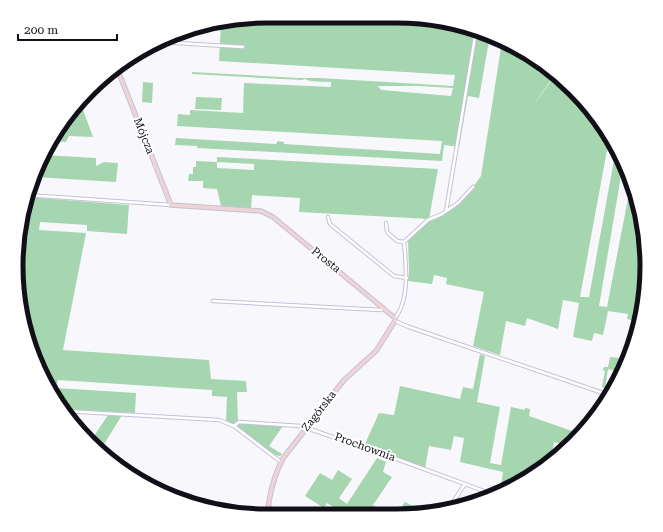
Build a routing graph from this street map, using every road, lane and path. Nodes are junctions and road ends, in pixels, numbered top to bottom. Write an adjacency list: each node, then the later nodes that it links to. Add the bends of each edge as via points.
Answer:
1 (475, 36): 8 (street)
2 (170, 42): 3 (street)
3 (243, 46)
4 (119, 72): 7 (street, Mójcza)
5 (473, 187): 8 (street)
6 (34, 195): 7 (street, Prosta)
7 (171, 205): 14 (street, Prosta, via 247,210 273,216)
8 (446, 211): 11 (street, via 428,220)
9 (328, 217): 12 (street, via 330,224 394,276)
10 (386, 223): 11 (street, via 387,232 397,241)
11 (404, 242): 12 (street)
12 (407, 278): 15 (street, via 400,310)
13 (213, 301): 14 (street, via 381,310)
14 (383, 308): 15 (street, Prosta)
15 (395, 319): 16 (street, Prosta, via 415,329); 19 (street, Zagórska, via 376,351 344,380)
16 (604, 393)
17 (71, 411): 18 (street, Prochownia, via 214,419)
18 (234, 426): 19 (street, Prochownia, via 239,422); 20 (street, Prochownia)
19 (307, 428): 20 (street, Zagórska); 21 (street, Prochownia)
20 (281, 462): 24 (street, Zagórska)
21 (465, 484): 22 (street, Prochownia); 23 (street)
22 (487, 492)
23 (453, 502)
24 (269, 509)

